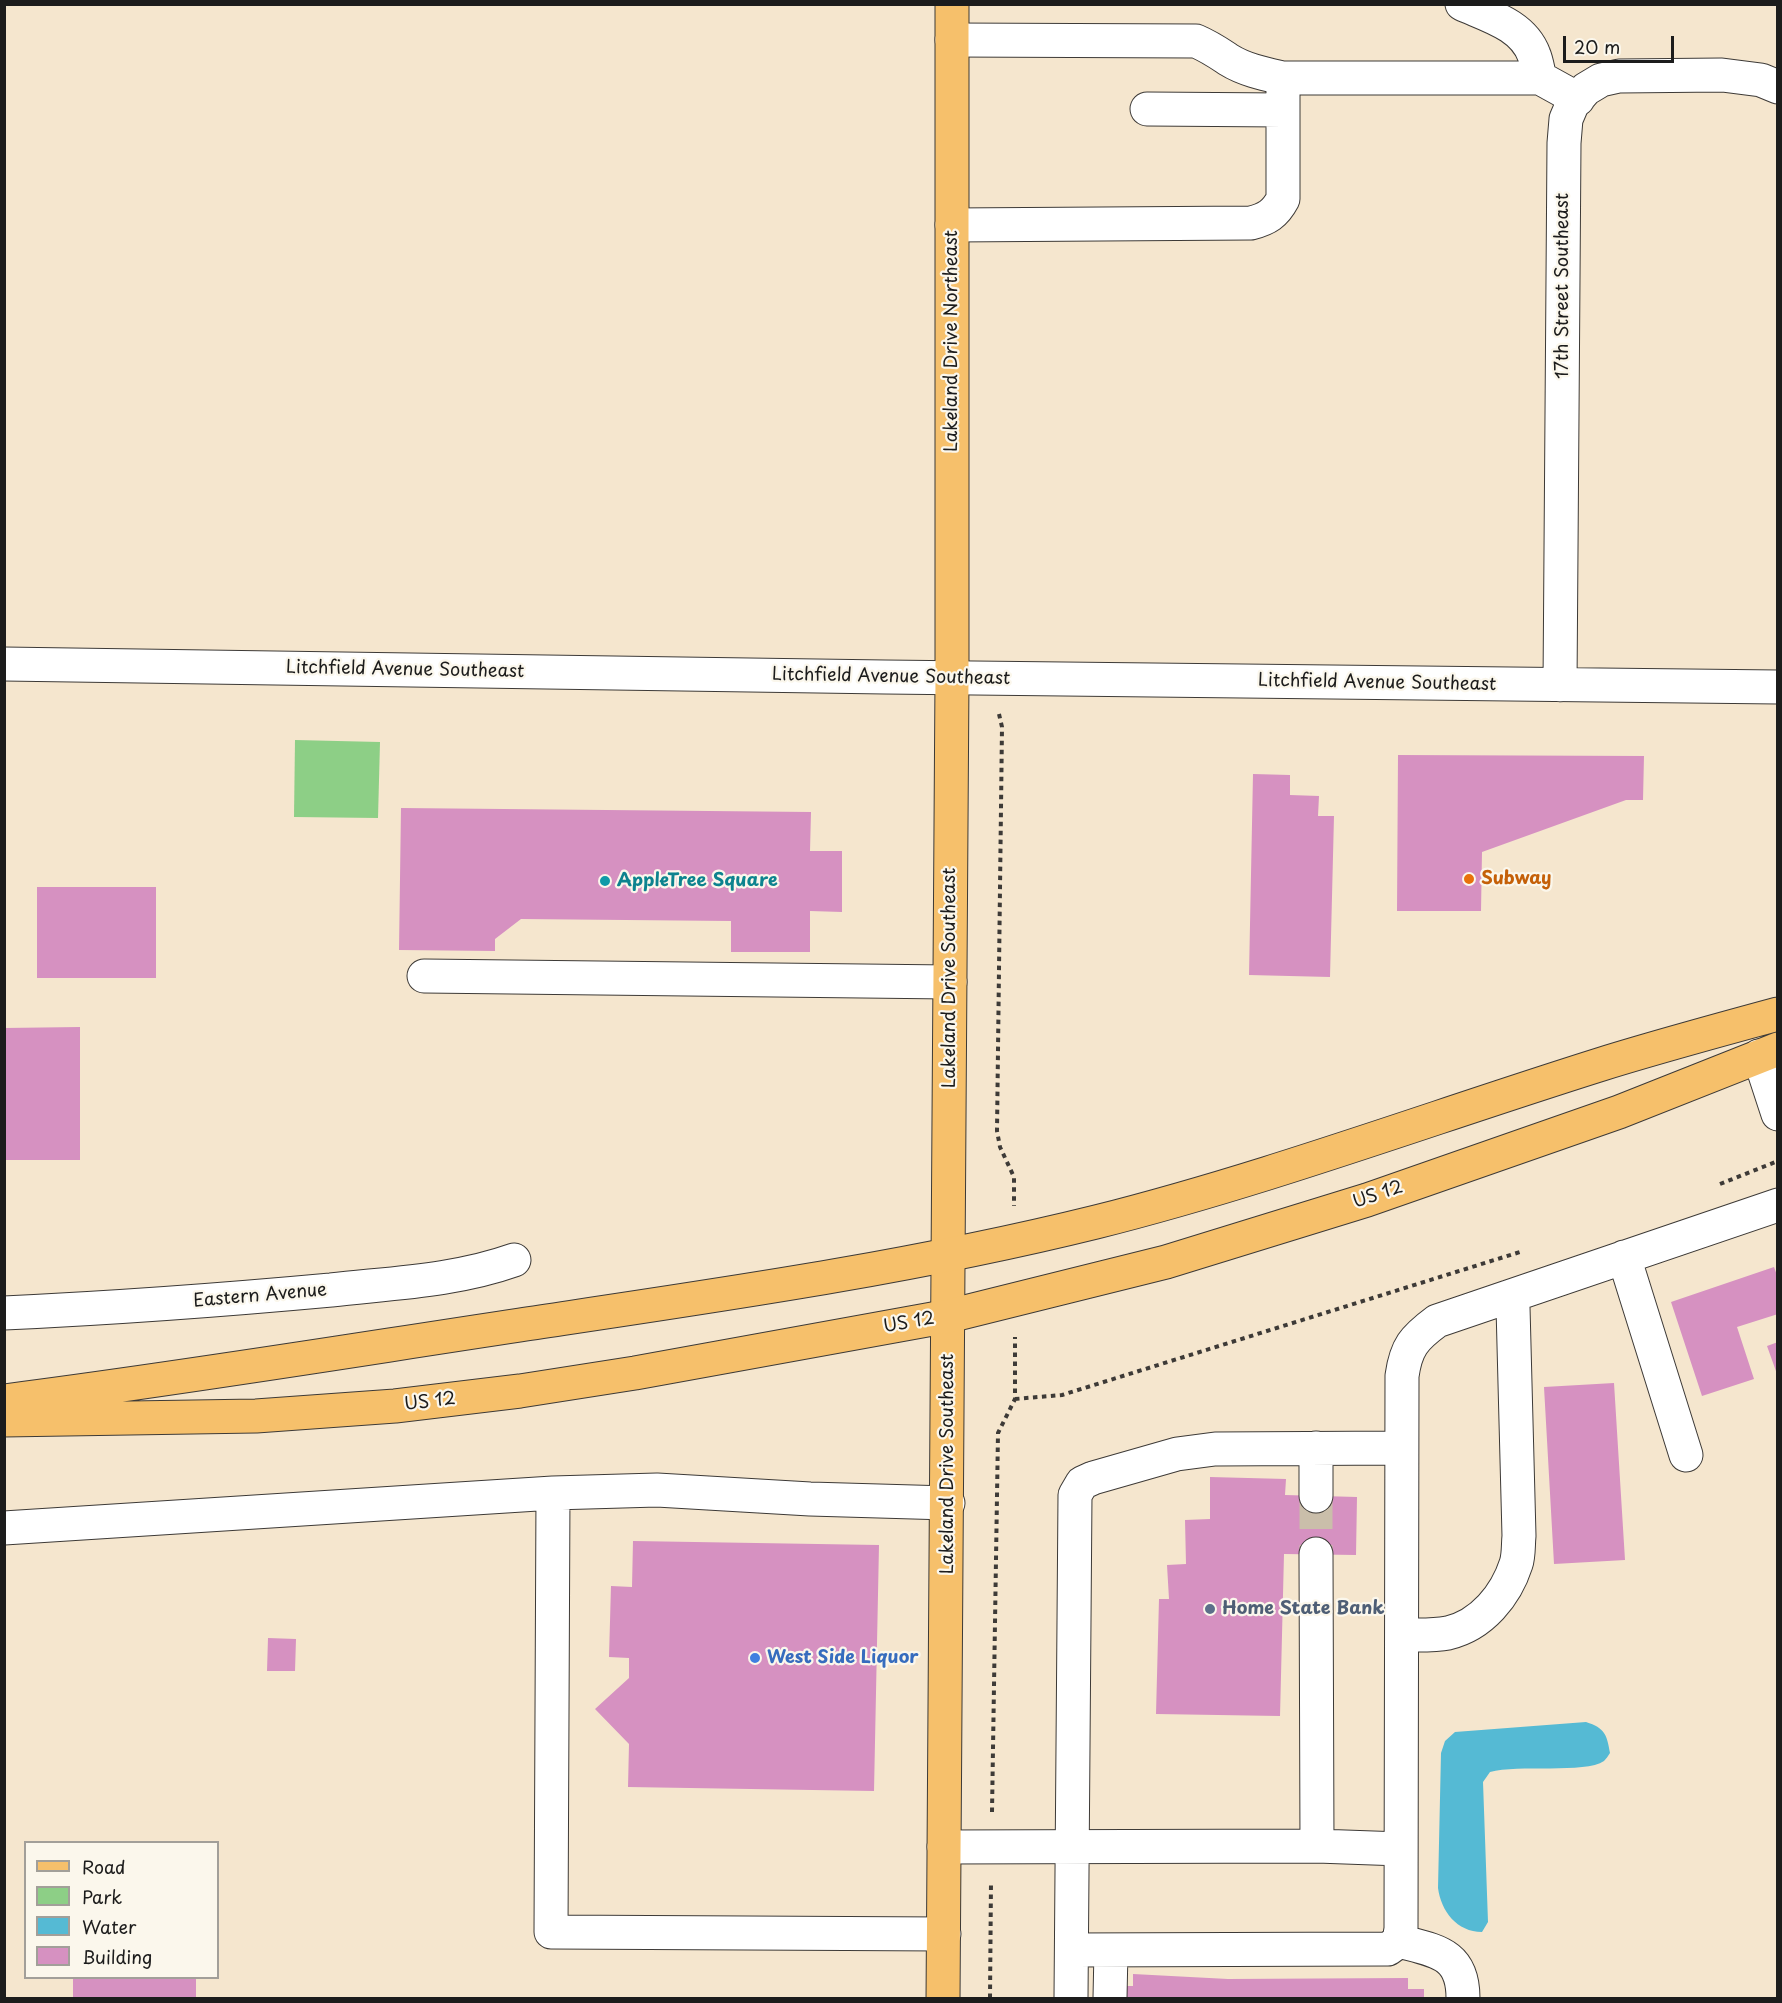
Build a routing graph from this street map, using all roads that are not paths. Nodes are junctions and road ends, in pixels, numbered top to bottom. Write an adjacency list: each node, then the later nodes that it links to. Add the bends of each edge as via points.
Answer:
1 (952, 4): 3 (main road, Lakeland Drive Northeast)
2 (1462, 4): 5 (street, via 1505,22 1521,34 1534,53)
3 (952, 40): 4 (street, via 1196,41 1252,70); 10 (main road, Lakeland Drive Northeast)
4 (1283, 78): 5 (street); 9 (street)
5 (1540, 78): 7 (street)
6 (1778, 87): 7 (street, 17th Street Southeast, via 1761,80 1722,75 1618,76 1600,80)
7 (1578, 99): 13 (street, 17th Street Southeast, via 1566,119 1564,143)
8 (1147, 109): 9 (street)
9 (1283, 111): 10 (street, via 1283,199 1276,212 1264,220)
10 (952, 225): 12 (main road, Lakeland Drive Northeast)
11 (4, 664): 12 (street, Litchfield Avenue Southeast)
12 (952, 678): 13 (street, Litchfield Avenue Southeast); 16 (main road, Lakeland Drive Southeast)
13 (1560, 685): 14 (street, Litchfield Avenue Southeast)
14 (1778, 687)
15 (424, 976): 16 (street)
16 (950, 982): 21 (main road, Lakeland Drive Southeast)
17 (1778, 1014): 21 (main road, via 1601,1065 1220,1187 1098,1221)
18 (1768, 1053): 19 (street); 26 (main road, US 12 / US 12, via 1618,1112 1355,1203 1166,1262)
19 (1778, 1114)
20 (1778, 1205): 22 (street)
21 (949, 1254): 26 (main road, Lakeland Drive Southeast); 27 (main road, via 692,1299 241,1369)
22 (1624, 1257): 24 (street); 31 (street)
23 (514, 1260): 25 (street, Eastern Avenue, via 448,1278 263,1296)
24 (1508, 1297): 30 (street, via 1437,1321 1410,1345 1402,1376); 37 (street, via 1513,1307 1517,1562 1507,1587 1486,1614 1447,1633)
25 (4, 1313)
26 (949, 1316): 28 (main road, US 12 / US 12, via 635,1373 395,1406 256,1416); 34 (main road, Lakeland Drive Southeast)
27 (4, 1401)
28 (4, 1420)
29 (1316, 1448): 30 (street); 33 (street); 40 (street, via 1215,1449 1177,1454 1082,1483 1075,1495)
30 (1401, 1448): 37 (street)
31 (1686, 1455)
32 (553, 1493): 34 (street, via 657,1490); 35 (street); 42 (street, via 551,1932)
33 (1316, 1496)
34 (948, 1503): 39 (main road, Lakeland Drive Southeast)
35 (4, 1528)
36 (1316, 1554): 38 (street)
37 (1402, 1635): 41 (street)
38 (1317, 1846): 40 (street); 41 (street)
39 (944, 1847): 40 (street); 42 (main road, Lakeland Drive Southeast)
40 (1073, 1847): 44 (street)
41 (1401, 1849): 43 (street)
42 (944, 1934): 46 (main road, Lakeland Drive Southeast)
43 (1399, 1941): 45 (street, via 1388,1949); 49 (street, via 1429,1949 1458,1968 1463,1982)
44 (1072, 1950): 45 (street); 47 (street)
45 (1111, 1950): 48 (street)
46 (943, 1998)
47 (1071, 1998)
48 (1110, 1998)
49 (1462, 1998)

